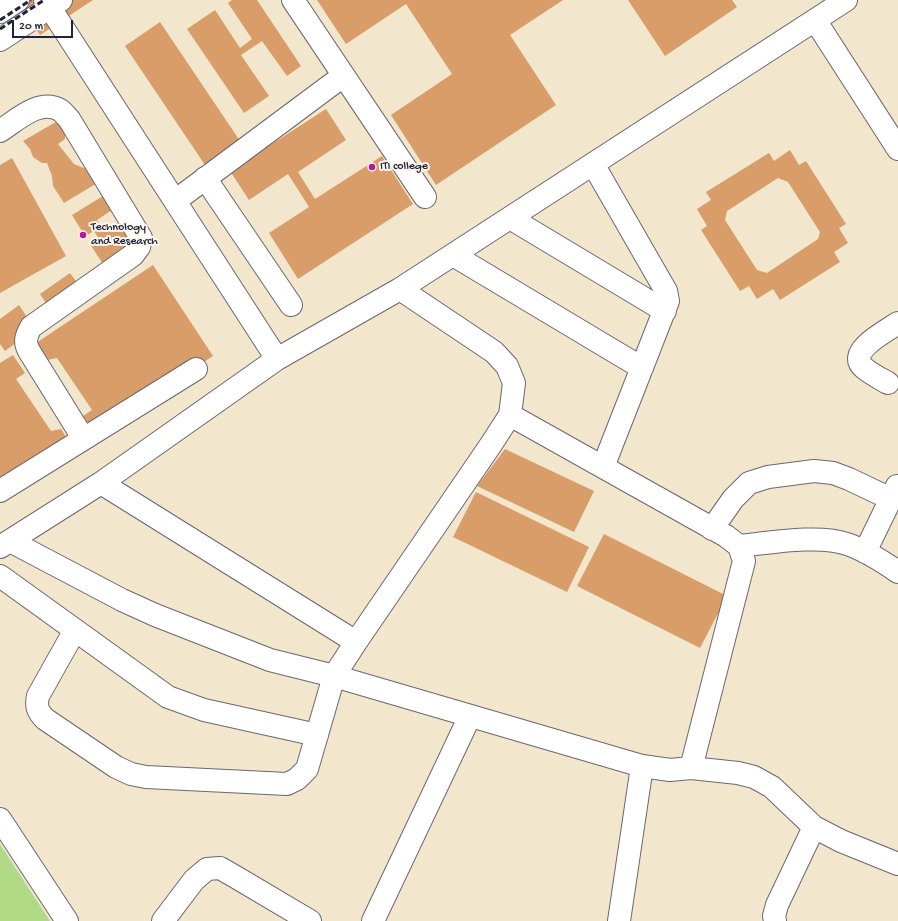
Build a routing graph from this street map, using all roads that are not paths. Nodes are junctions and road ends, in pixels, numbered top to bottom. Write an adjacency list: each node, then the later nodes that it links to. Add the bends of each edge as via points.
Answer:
1 (18, 0): 5 (street)
2 (293, 0): 8 (street)
3 (846, 0): 6 (street)
4 (52, 2): 7 (street); 14 (street)
5 (0, 12)
6 (815, 20): 10 (street); 11 (street)
7 (0, 40)
8 (344, 76): 12 (street); 13 (street)
9 (0, 132): 26 (street, via 36,108 51,107 60,110 69,119 141,238 139,247 133,255 31,327 26,336 29,351)
10 (898, 149)
11 (593, 164): 15 (street); 19 (street, via 666,291 668,301)
12 (205, 178): 14 (street); 18 (street)
13 (425, 197)
14 (175, 200): 21 (street)
15 (510, 218): 16 (street); 19 (street)
16 (453, 255): 17 (street); 22 (street)
17 (400, 289): 21 (street); 25 (street, via 494,352 507,366 514,383)
18 (291, 305)
19 (665, 311): 22 (street)
20 (898, 323): 24 (street, via 865,346 860,353 859,360 863,368)
21 (277, 359): 28 (street)
22 (642, 368): 27 (street)
23 (196, 369): 26 (street)
24 (888, 383)
25 (510, 415): 27 (street); 38 (street)
26 (83, 438): 29 (street)
27 (603, 467): 31 (street)
28 (101, 483): 32 (street); 38 (street)
29 (0, 491)
30 (895, 492): 31 (street, via 833,473 814,472 768,477 749,484 733,499); 34 (street)
31 (712, 528): 33 (street)
32 (5, 544): 39 (street, via 155,615 270,660)
33 (739, 546): 34 (street, via 818,539 846,543); 43 (street, via 744,561)
34 (865, 552): 35 (street)
35 (898, 572)
36 (0, 576): 37 (street)
37 (75, 630): 41 (street, via 168,697 204,710); 41 (street, via 38,696 36,706 39,714 116,767 131,774 146,777 287,784 307,769)
38 (356, 642): 39 (street)
39 (334, 676): 40 (street); 41 (street)
40 (470, 716): 42 (street); 50 (street)
41 (317, 735)
42 (642, 766): 43 (street, via 670,770); 51 (street)
43 (691, 768): 45 (street, via 754,777 772,787)
44 (0, 819): 47 (street)
45 (814, 827): 46 (street); 52 (street, via 777,905)
46 (898, 864)
47 (68, 921)
48 (163, 921): 49 (street, via 194,880 207,869 220,868)
49 (310, 921)
50 (373, 921)
51 (619, 921)
52 (775, 921)

